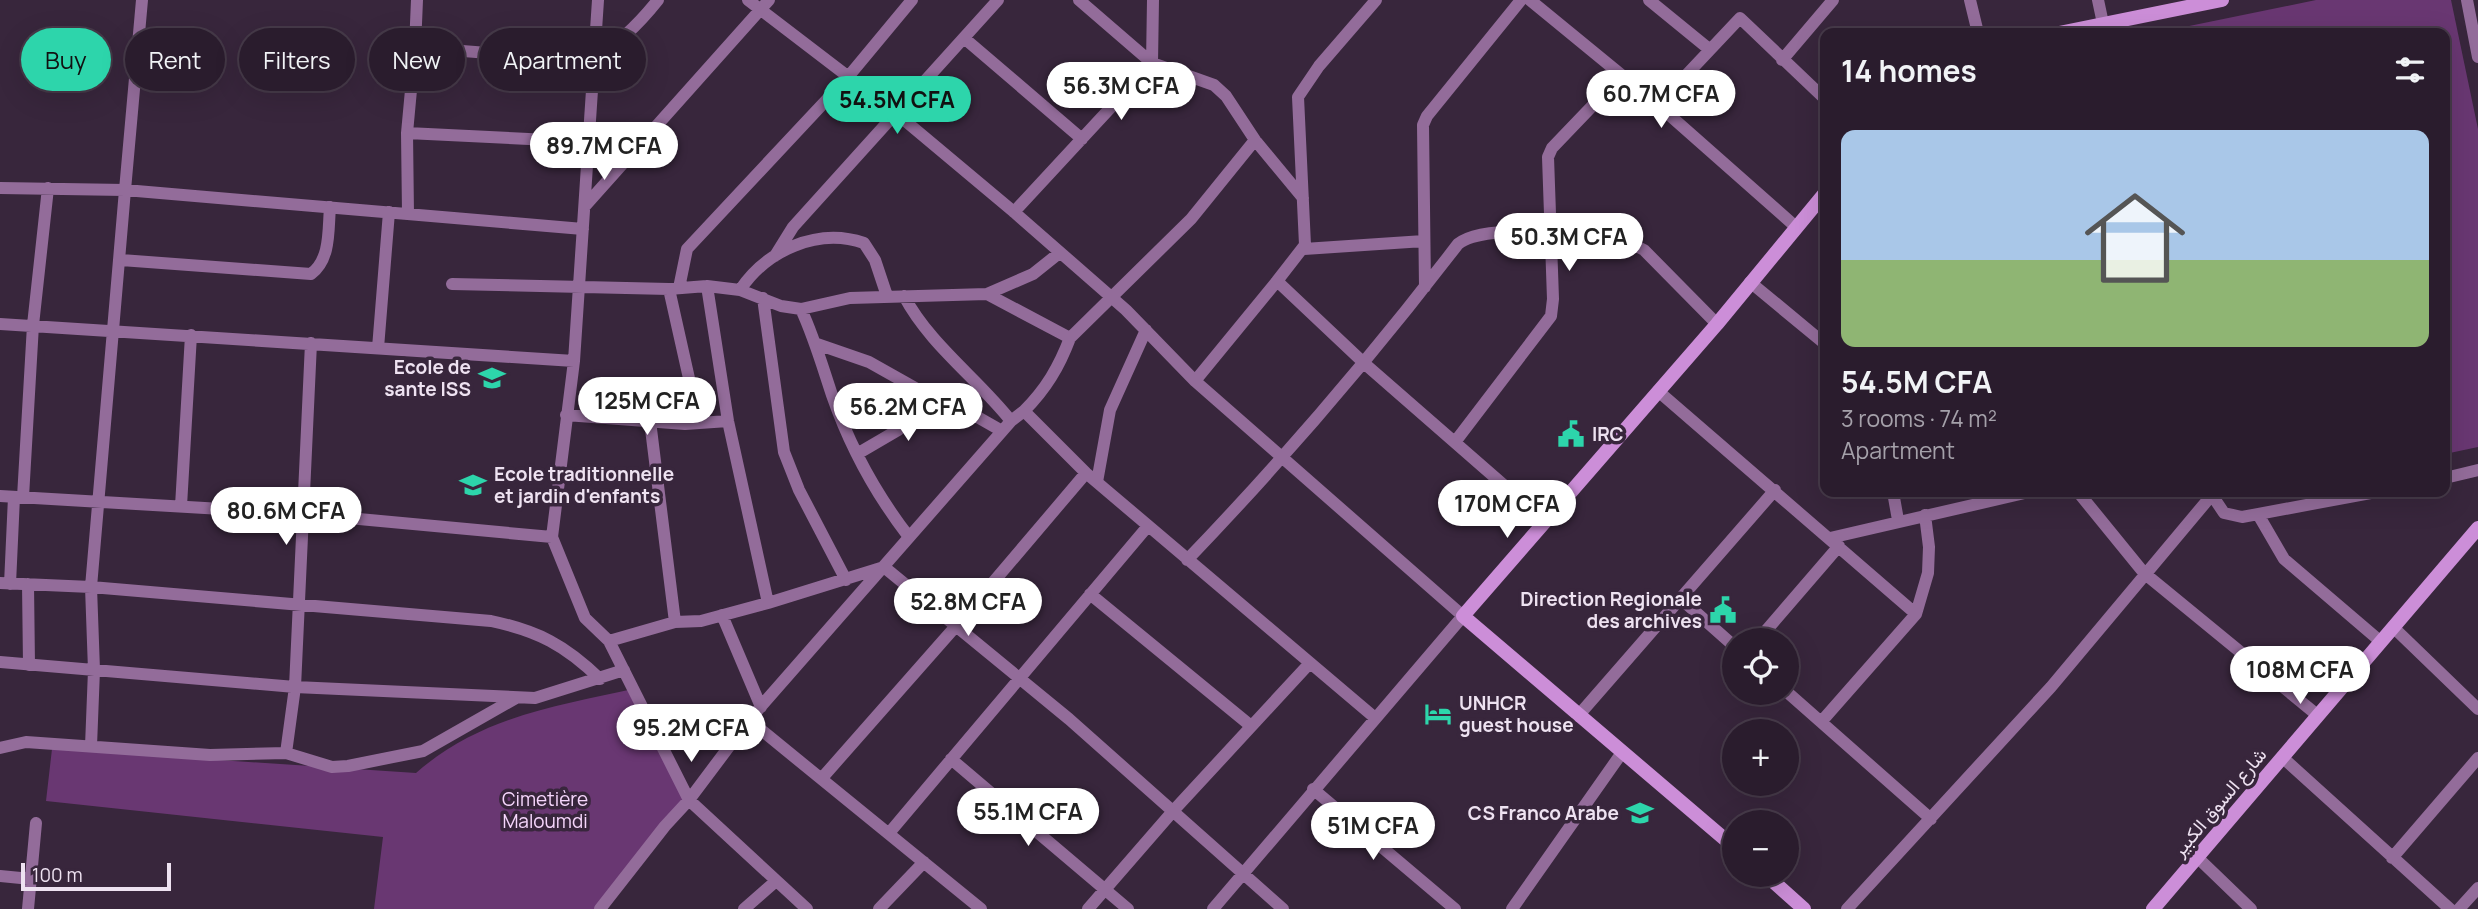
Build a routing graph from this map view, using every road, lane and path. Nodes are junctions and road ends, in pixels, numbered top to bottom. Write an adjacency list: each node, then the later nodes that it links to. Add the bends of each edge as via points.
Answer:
1 (142, 0): 44 (street)
2 (417, 0): 20 (street)
3 (598, 0): 21 (street)
4 (658, 0): 22 (street)
5 (748, 0): 19 (street)
6 (912, 0): 32 (street)
7 (998, 0): 26 (street)
8 (1079, 0): 30 (street)
9 (1153, 0): 30 (street)
10 (1376, 0): 45 (street, via 1298,97)
11 (1521, 0): 55 (street, via 1423,125)
12 (1530, 0): 31 (street)
13 (1649, 0): 27 (street)
14 (1833, 0): 29 (street)
15 (1970, 0): 23 (street)
16 (2098, 0): 24 (street)
17 (2222, 0): 25 (street)
18 (2467, 0): 28 (street)
19 (765, 5): 32 (street); 47 (street)
20 (416, 28)
21 (597, 28)
22 (632, 28)
23 (1977, 28)
24 (2104, 28)
25 (2108, 28)
26 (964, 38): 37 (street); 39 (street)
27 (1709, 49): 29 (street, via 1740,18); 36 (street)
28 (2478, 57)
29 (1782, 60): 35 (street)
30 (1152, 63): 39 (street); 40 (street, via 1214,85)
31 (1621, 76): 36 (street); 54 (street, via 1552,148 1547,167)
32 (848, 77): 37 (street); 66 (street, via 687,249)
33 (411, 91): 38 (street)
34 (594, 91): 41 (street)
35 (1820, 94)
36 (1658, 105): 52 (street)
37 (897, 114): 50 (street); 58 (street, via 793,227)
38 (407, 133): 41 (street); 51 (street)
39 (1082, 139): 50 (street)
40 (1255, 140): 45 (street); 71 (street, via 1191,219)
41 (590, 142): 47 (street)
42 (0, 188): 43 (street)
43 (48, 188): 44 (street); 76 (street)
44 (125, 190): 48 (street); 59 (street)
45 (1303, 198): 56 (street)
46 (1820, 199): 52 (street)
47 (585, 206): 53 (street)
48 (330, 207): 49 (street); 59 (street, via 325,256 311,274)
49 (389, 212): 51 (street); 84 (street)
50 (1013, 212): 57 (street)
51 (408, 214): 53 (street)
52 (1796, 228): 61 (street)
53 (583, 229): 65 (street)
54 (1550, 231): 64 (street, via 1472,236 1458,244); 75 (street, via 1615,240 1644,250); 97 (street, via 1551,316)
55 (1424, 240): 56 (street); 64 (street)
56 (1304, 249): 60 (street)
57 (1058, 254): 68 (street, via 1032,275); 71 (street)
58 (775, 256): 67 (street, via 752,271); 69 (street, via 813,239 864,243)
59 (121, 260): 77 (street)
60 (1277, 281): 86 (street); 87 (street)
61 (1750, 282): 75 (street); 81 (street)
62 (452, 284): 65 (street)
63 (707, 286): 66 (street); 67 (street); 93 (street)
64 (1425, 286): 86 (street)
65 (579, 288): 66 (street); 85 (street)
66 (674, 288): 95 (street)
67 (740, 290): 72 (street)
68 (987, 294): 70 (street); 80 (street)
69 (887, 296): 70 (street); 73 (street, via 823,302)
70 (904, 296): 94 (street, via 924,329)
71 (1110, 297): 78 (street); 80 (street)
72 (763, 298): 73 (street); 130 (street, via 786,461)
73 (801, 309): 83 (street)
74 (0, 324): 76 (street)
75 (1717, 324): 88 (street)
76 (33, 325): 77 (street); 106 (street)
77 (115, 329): 79 (street); 114 (street)
78 (1146, 330): 87 (street); 103 (street, via 1110,410)
79 (191, 335): 82 (street); 116 (street)
80 (1070, 338): 90 (street, via 1043,393)
81 (1820, 340)
82 (311, 343): 84 (street); 117 (street)
83 (817, 344): 89 (street, via 869,362); 98 (street)
84 (378, 348): 85 (street)
85 (574, 361): 91 (street)
86 (1365, 364): 97 (street); 99 (street)
87 (1195, 381): 99 (street)
88 (1658, 391): 104 (street); 121 (street)
89 (933, 398): 96 (street, via 951,402); 98 (street, via 898,430)
90 (1024, 411): 94 (street); 101 (street)
91 (566, 415): 92 (street); 124 (street)
92 (650, 421): 95 (street); 141 (street)
93 (728, 421): 95 (street); 136 (street)
94 (1011, 421): 96 (street)
95 (699, 423)
96 (1002, 431): 125 (street)
97 (1455, 442): 121 (street)
98 (856, 454): 125 (street, via 874,489)
99 (1284, 458): 127 (street); 140 (street)
100 (2478, 470): 102 (street)
101 (1086, 473): 103 (street); 142 (street)
102 (2450, 477)
103 (1097, 482): 122 (street)
104 (1775, 490): 126 (street); 135 (street)
105 (0, 496): 106 (street)
106 (19, 497): 114 (street); 131 (street)
107 (1894, 497): 120 (street)
108 (1966, 497): 115 (street)
109 (2006, 497): 115 (street)
110 (2082, 497): 129 (street)
111 (2208, 497): 129 (street)
112 (2213, 497): 119 (street, via 2224,513)
113 (2352, 497): 119 (street)
114 (97, 501): 116 (street); 133 (street)
115 (1968, 505): 118 (street)
116 (181, 506): 117 (street)
117 (305, 514): 124 (street); 137 (street)
118 (1925, 515): 120 (street); 138 (street, via 1928,573)
119 (2259, 516): 147 (street, via 2284,559)
120 (1898, 520): 126 (street)
121 (1546, 522): 140 (street)
122 (1148, 526): 127 (street); 134 (street)
123 (2478, 528): 143 (street, شارع السوق الكبير)
124 (552, 537): 146 (street, via 586,618)
125 (909, 537): 128 (street)
126 (1835, 542): 138 (street); 144 (street)
127 (1187, 560): 149 (street)
128 (884, 567): 130 (street); 142 (street); 158 (street)
129 (2144, 573): 160 (street); 177 (street, via 2051,687)
130 (846, 580): 136 (street)
131 (5, 583): 132 (street)
132 (28, 584): 133 (street); 150 (street)
133 (92, 587): 137 (street); 151 (street)
134 (1090, 594): 153 (street); 165 (street)
135 (1681, 599): 145 (street); 161 (street)
136 (768, 603): 139 (street)
137 (298, 604): 154 (street, via 527,628 581,660); 155 (street)
138 (1916, 614): 164 (street)
139 (722, 615): 141 (street); 158 (street)
140 (1463, 616): 161 (street); 162 (street)
141 (675, 622): 146 (street)
142 (956, 626): 153 (street); 173 (street)
143 (2393, 627): 147 (street, شارع السوق الكبير); 159 (street)
144 (1767, 628)
145 (1722, 635)
146 (609, 641): 152 (street)
147 (2380, 641): 160 (street, شارع السوق الكبير)
148 (0, 663): 150 (street)
149 (1309, 664): 162 (street); 165 (street)
150 (29, 665): 151 (street)
151 (94, 670): 155 (street); 166 (street)
152 (624, 670): 154 (street); 175 (street)
153 (1019, 677): 172 (street); 176 (street)
154 (600, 679): 156 (street, via 560,693)
155 (295, 687): 156 (street); 168 (street)
156 (517, 697): 168 (street, via 423,751 332,767)
157 (1799, 703): 164 (street)
158 (761, 707): 163 (street)
159 (2478, 709)
160 (2316, 714): 170 (street, شارع السوق الكبير)
161 (1578, 716): 169 (street)
162 (1374, 717): 174 (street)
163 (749, 720): 173 (street); 175 (street)
164 (1821, 722): 177 (street)
165 (1251, 726): 176 (street)
166 (91, 746): 167 (street, via 26,742); 168 (street, via 210,755)
167 (0, 748)
168 (286, 753)
169 (1621, 754): 180 (street); 202 (street)
170 (2282, 757): 181 (street, شارع السوق الكبير); 182 (street)
171 (2478, 758): 182 (street)
172 (951, 759): 179 (street); 190 (street)
173 (822, 778): 179 (street)
174 (1313, 789): 184 (street); 201 (street)
175 (689, 800): 187 (street); 192 (street)
176 (1174, 810): 184 (street); 190 (street)
177 (1931, 820): 204 (street)
178 (36, 823): 186 (street)
179 (890, 832): 183 (street)
180 (1722, 837)
181 (2198, 858): 205 (street, شارع السوق الكبير); 206 (street)
182 (2392, 858): 207 (street)
183 (924, 862): 195 (street); 196 (street)
184 (1242, 873): 199 (street); 200 (street)
185 (0, 876): 186 (street)
186 (31, 879): 191 (street)
187 (776, 881): 193 (street); 194 (street)
188 (1779, 887): 203 (street)
189 (2478, 888): 208 (street)
190 (1106, 892): 197 (street); 198 (street)
191 (28, 909)
192 (600, 909)
193 (744, 909)
194 (807, 909)
195 (879, 909)
196 (981, 909)
197 (1088, 909)
198 (1128, 909)
199 (1213, 909)
200 (1283, 909)
201 (1455, 909)
202 (1512, 909)
203 (1804, 909)
204 (1847, 909)
205 (2153, 909)
206 (2251, 909)
207 (2450, 909)
208 (2459, 909)

